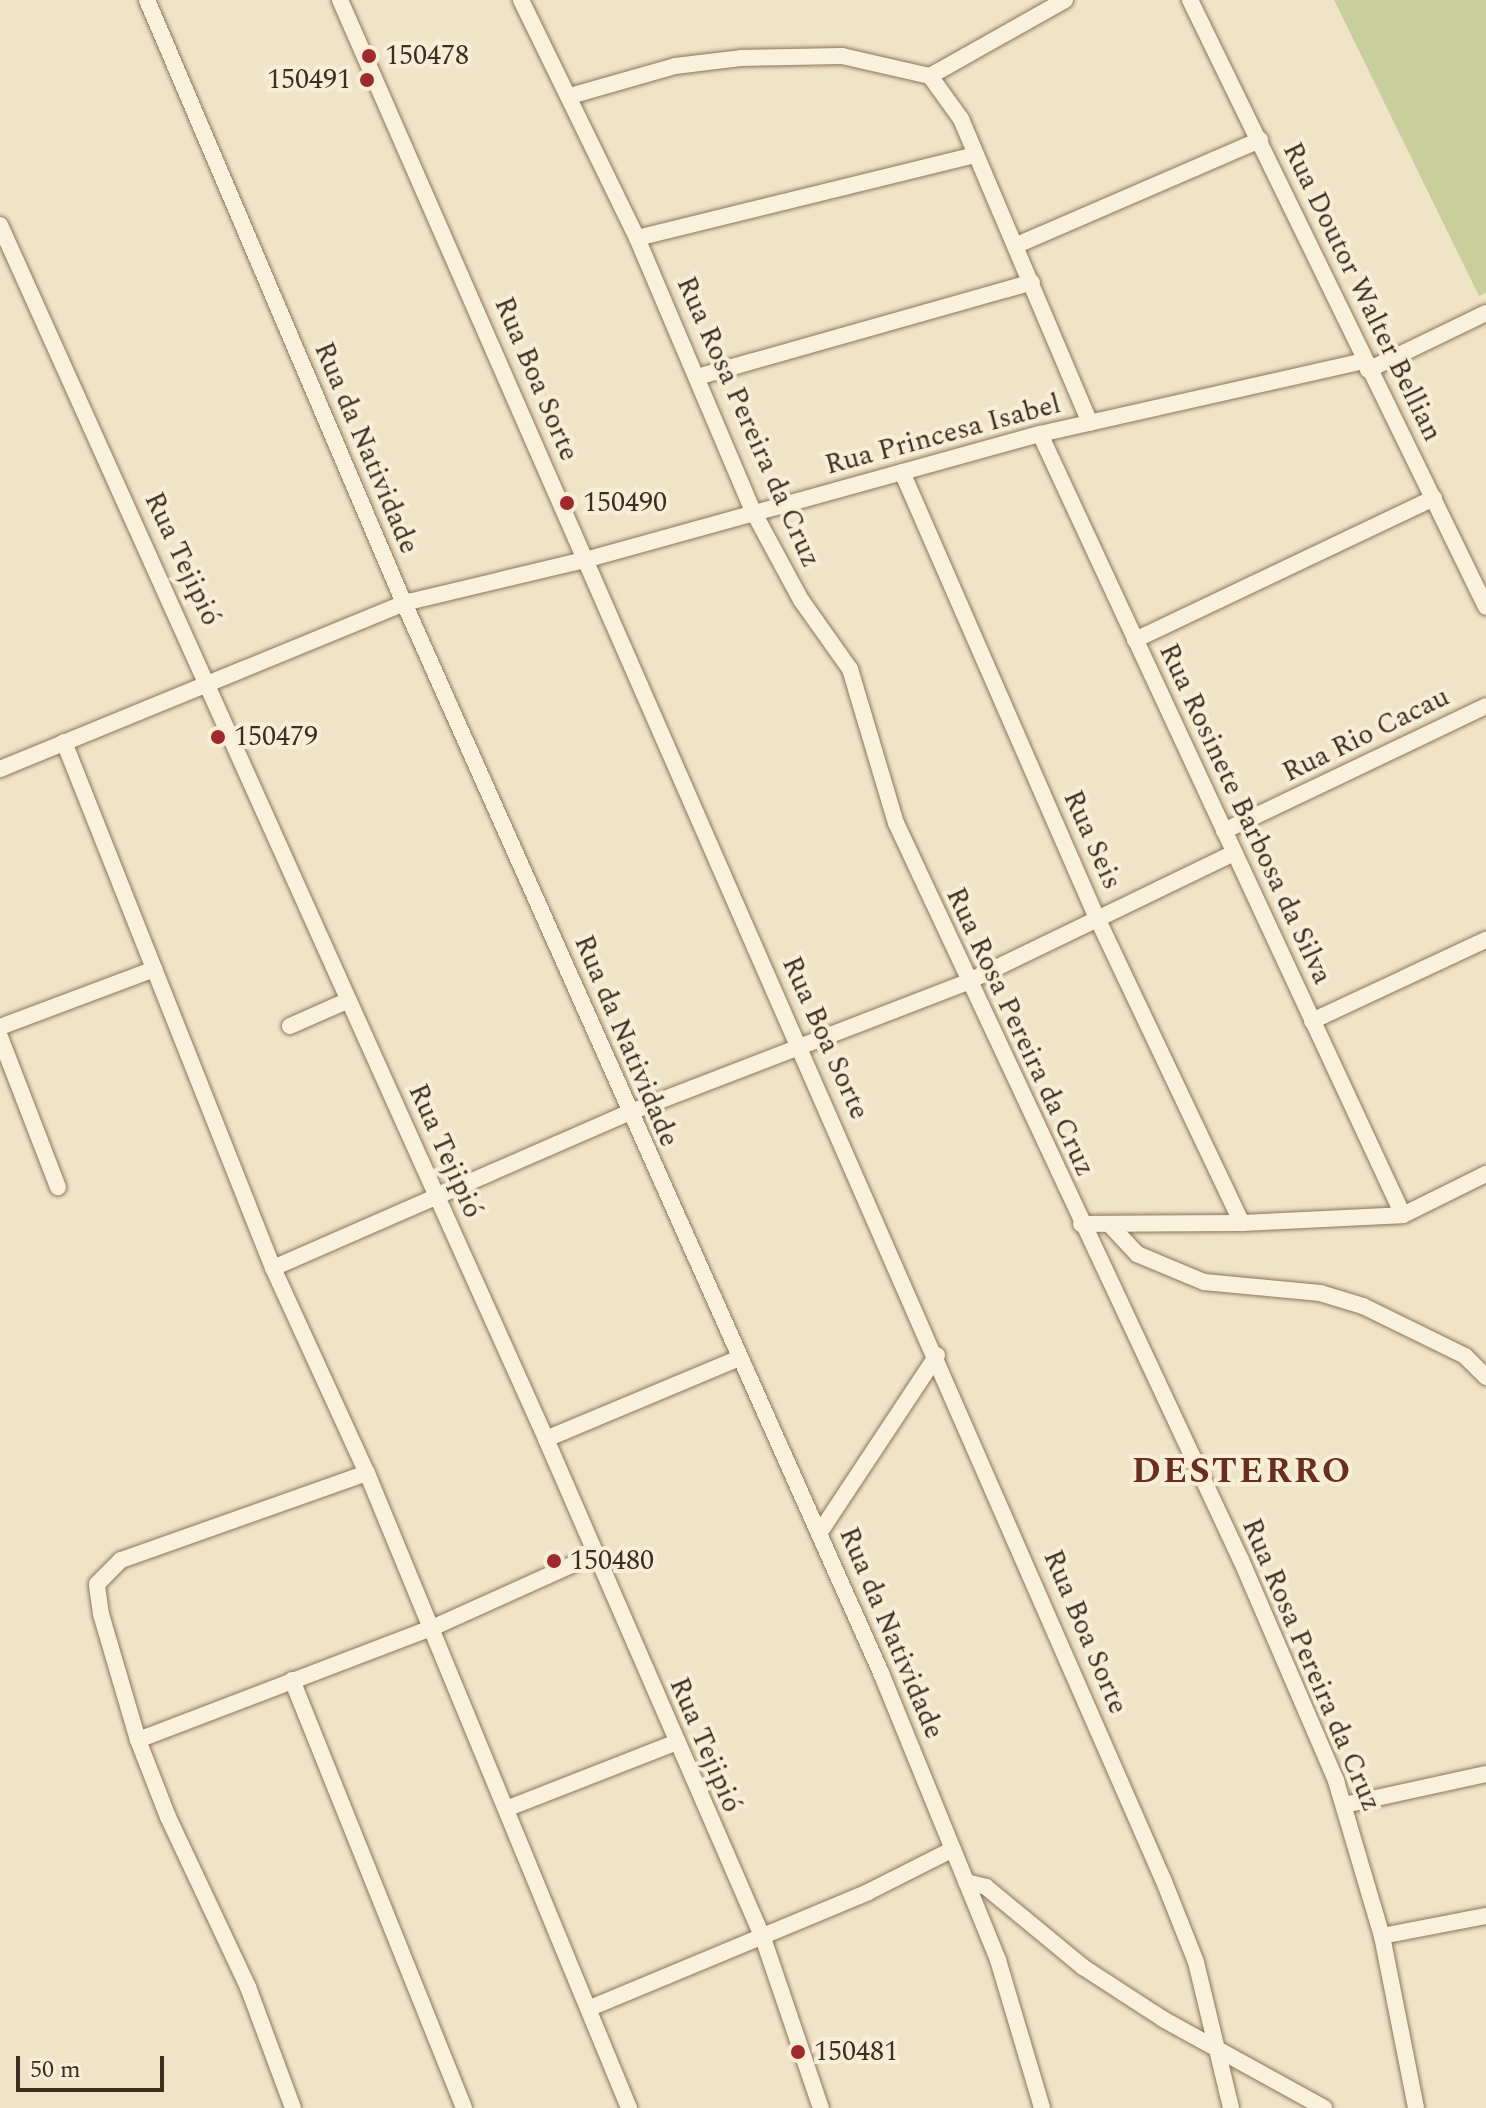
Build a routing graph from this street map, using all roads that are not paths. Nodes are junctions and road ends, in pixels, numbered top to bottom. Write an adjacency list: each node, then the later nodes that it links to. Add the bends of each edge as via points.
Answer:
1 (147, 0): 23 (street, Rua da Natividade)
2 (340, 0): 22 (street, Rua Boa Sorte)
3 (521, 0): 7 (street, Rua Rosa Pereira da Cruz)
4 (1065, 0): 6 (street)
5 (1190, 0): 8 (street, Rua Doutor Walter Bellian)
6 (930, 76): 7 (street, via 842,56 741,58 675,66); 9 (street, via 961,119)
7 (570, 96): 11 (street, Rua Rosa Pereira da Cruz)
8 (1260, 140): 12 (street); 15 (street, Rua Doutor Walter Bellian)
9 (975, 155): 11 (street); 12 (street)
10 (0, 225): 26 (street, Rua Tejipió)
11 (637, 238): 16 (street, Rua Rosa Pereira da Cruz)
12 (1017, 245): 13 (street)
13 (1032, 282): 16 (street); 17 (street)
14 (1486, 313): 15 (street, Rua Princesa Isabel)
15 (1365, 366): 17 (street, Rua Princesa Isabel); 20 (street, Rua Doutor Walter Bellian)
16 (697, 377): 21 (street, Rua Rosa Pereira da Cruz)
17 (1090, 423): 18 (street, Rua Princesa Isabel)
18 (1040, 434): 19 (street, Rua Princesa Isabel); 25 (street, Rua Rosinete Barbosa da Silva)
19 (902, 472): 21 (street, Rua Princesa Isabel); 32 (street, Rua Seis)
20 (1434, 498): 24 (street, Rua Doutor Walter Bellian); 25 (street)
21 (754, 513): 22 (street, Rua Princesa Isabel); 35 (street, Rua Rosa Pereira da Cruz, via 801,600 850,669 896,823)
22 (585, 560): 23 (street, Rua Princesa Isabel); 41 (street, Rua Boa Sorte)
23 (404, 603): 26 (street, Rua Princesa Isabel); 42 (street, Rua da Natividade)
24 (1486, 607)
25 (1135, 640): 30 (street, Rua Rosinete Barbosa da Silva)
26 (209, 681): 28 (street, Rua Princesa Isabel); 36 (street, Rua Tejipió)
27 (1486, 706): 30 (street, Rua Rio Cacau)
28 (64, 742): 29 (street, Rua Princesa Isabel); 34 (street)
29 (2, 764)
30 (1224, 831): 31 (street, Rua Rosinete Barbosa da Silva)
31 (1234, 853): 32 (street); 37 (street, Rua Rosinete Barbosa da Silva)
32 (1097, 918): 35 (street); 47 (street, Rua Seis)
33 (1486, 940): 37 (street)
34 (154, 969): 39 (street); 50 (street)
35 (967, 982): 41 (street); 48 (street, Rua Rosa Pereira da Cruz)
36 (349, 1000): 38 (street); 45 (street, Rua Tejipió)
37 (1312, 1021): 46 (street, Rua Rosinete Barbosa da Silva)
38 (290, 1026)
39 (0, 1027)
40 (0, 1037): 44 (street)
41 (800, 1046): 42 (street); 51 (street, Rua Boa Sorte)
42 (628, 1113): 45 (street); 52 (street, Rua da Natividade)
43 (1486, 1174): 46 (street)
44 (58, 1187)
45 (437, 1198): 50 (street); 54 (street, Rua Tejipió)
46 (1403, 1215): 47 (street)
47 (1242, 1223): 49 (street)
48 (1081, 1224): 49 (street); 63 (street, Rua Rosa Pereira da Cruz, via 1241,1560)
49 (1111, 1226): 53 (street, via 1137,1254 1204,1282 1320,1293 1363,1306 1465,1356)
50 (273, 1268): 55 (street)
51 (937, 1355): 56 (street); 71 (street, Rua Boa Sorte, via 1163,1879 1196,1962)
52 (740, 1358): 54 (street); 56 (street, Rua da Natividade)
53 (1486, 1377)
54 (546, 1439): 57 (street, Rua Tejipió)
55 (367, 1473): 58 (street); 60 (street, via 121,1560 97,1584)
56 (820, 1532): 65 (street, Rua da Natividade)
57 (594, 1555): 58 (street); 61 (street, Rua Tejipió)
58 (432, 1628): 59 (street); 64 (street)
59 (292, 1680): 60 (street); 73 (street)
60 (138, 1740): 72 (street, via 248,1987)
61 (677, 1742): 64 (street); 69 (street, Rua Tejipió)
62 (1486, 1774): 63 (street)
63 (1344, 1805): 68 (street, Rua Rosa Pereira da Cruz)
64 (506, 1809): 70 (street)
65 (953, 1849): 66 (street, Rua da Natividade); 69 (street)
66 (966, 1882): 71 (street, via 986,1887 1083,1967); 76 (street, Rua da Natividade, via 1029,2053)
67 (1486, 1916): 68 (street)
68 (1382, 1936): 79 (street, Rua Rosa Pereira da Cruz)
69 (763, 1938): 70 (street); 75 (street, Rua Tejipió)
70 (590, 2008): 74 (street)
71 (1218, 2049): 77 (street, Rua Boa Sorte); 78 (street)
72 (293, 2108)
73 (464, 2108)
74 (629, 2108)
75 (821, 2108)
76 (1042, 2108)
77 (1231, 2108)
78 (1324, 2108)
79 (1416, 2108)

